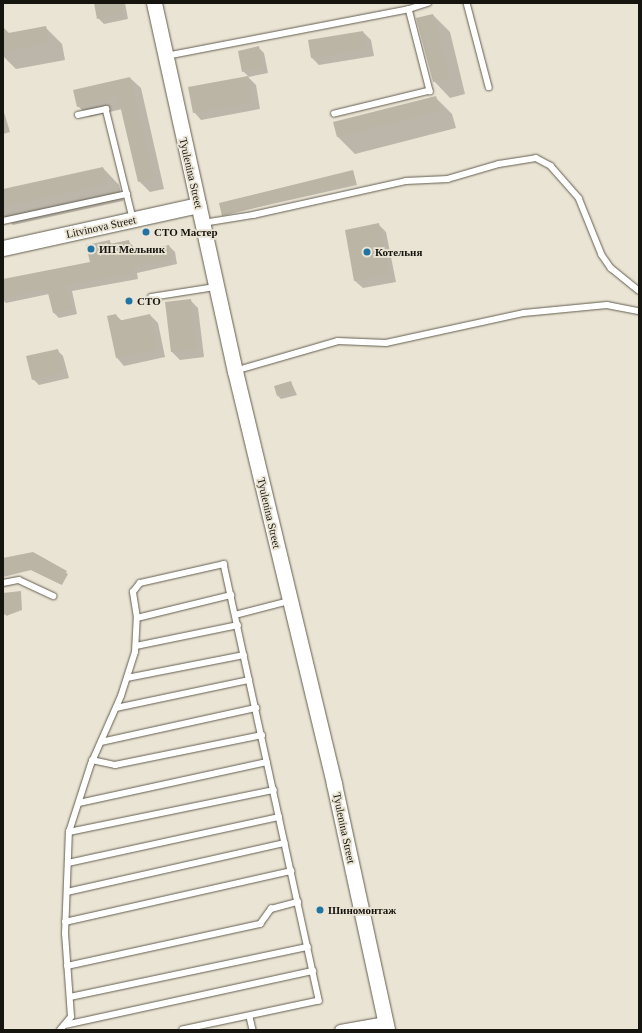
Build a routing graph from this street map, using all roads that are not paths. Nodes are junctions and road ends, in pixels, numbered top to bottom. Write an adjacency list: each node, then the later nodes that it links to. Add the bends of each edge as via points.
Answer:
1 (154, 3): 5 (street, Tyulenina Street)
2 (428, 3): 4 (lane)
3 (467, 3): 6 (lane)
4 (409, 9): 5 (lane); 7 (lane, via 430,91)
5 (164, 56): 10 (street, Tyulenina Street)
6 (489, 87)
7 (335, 114)
8 (78, 115): 9 (lane, via 106,109)
9 (127, 194): 11 (lane); 12 (lane)
10 (198, 205): 11 (street, Litvinova Street); 13 (street, Tyulenina Street)
11 (134, 220): 14 (street, Litvinova Street)
12 (3, 221)
13 (202, 223): 15 (street, Tyulenina Street); 16 (lane, via 260,214 406,181 448,179 499,164 536,158 551,166 579,198 602,255 611,268)
14 (3, 248)
15 (218, 286): 17 (lane); 19 (street, Tyulenina Street)
16 (639, 291)
17 (151, 297)
18 (639, 311): 19 (lane, via 607,305 524,313 386,343 338,341)
19 (235, 371): 23 (street, Tyulenina Street)
20 (3, 583): 22 (lane, via 19,580)
21 (231, 595): 24 (lane); 25 (lane); 25 (lane, via 224,564 140,583 134,592)
22 (54, 596)
23 (290, 601): 24 (lane); 53 (street, Tyulenina Street, via 334,784)
24 (235, 615): 26 (lane)
25 (137, 618): 27 (lane)
26 (238, 625): 27 (lane); 28 (lane)
27 (136, 646): 29 (lane)
28 (244, 655): 29 (lane); 30 (lane)
29 (127, 678): 31 (lane)
30 (250, 680): 31 (lane); 32 (lane)
31 (116, 708): 34 (lane)
32 (256, 708): 33 (lane); 34 (lane)
33 (262, 735): 35 (lane, via 115,765); 36 (lane)
34 (101, 742): 35 (lane)
35 (92, 760): 38 (lane)
36 (267, 762): 37 (lane); 38 (lane)
37 (274, 790): 39 (lane); 40 (lane)
38 (79, 803): 40 (lane)
39 (279, 817): 41 (lane); 42 (lane)
40 (69, 832): 42 (lane)
41 (285, 843): 43 (lane); 44 (lane)
42 (68, 863): 44 (lane)
43 (291, 871): 45 (lane); 46 (lane)
44 (67, 892): 46 (lane)
45 (298, 902): 47 (lane); 48 (lane, via 271,909 260,924)
46 (65, 922): 48 (lane)
47 (308, 947): 49 (lane); 50 (lane)
48 (67, 966): 50 (lane)
49 (313, 971): 51 (lane, via 319,1001); 52 (lane)
50 (70, 997): 52 (lane, via 72,1017)
51 (250, 1017): 55 (lane); 56 (lane)
52 (65, 1024): 54 (lane)
53 (386, 1026): 57 (street)
54 (60, 1030)
55 (183, 1030)
56 (253, 1030)
57 (340, 1030)

